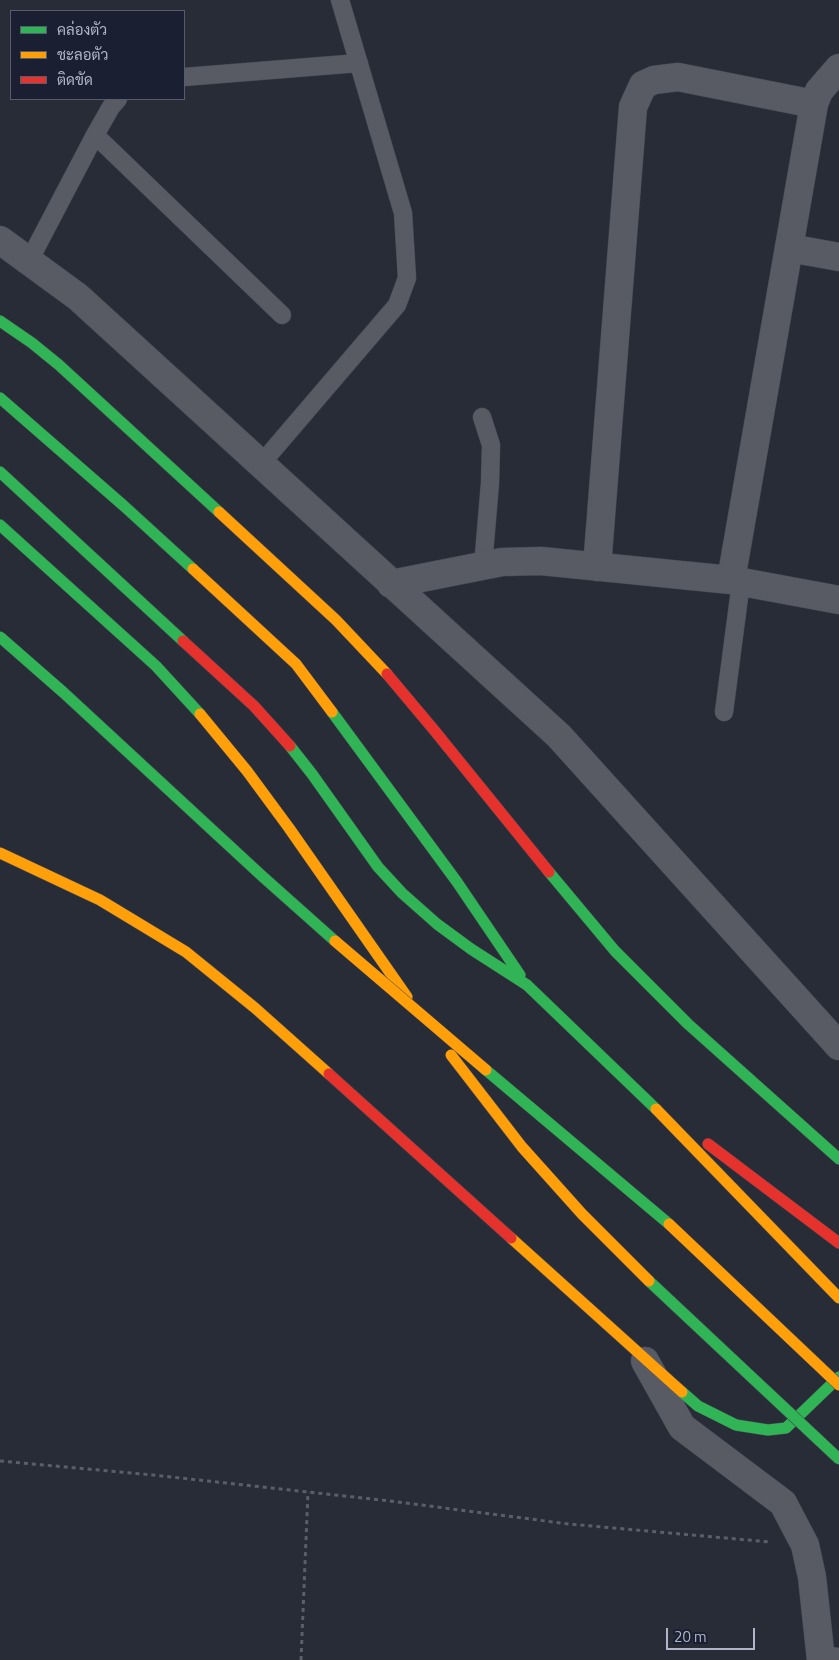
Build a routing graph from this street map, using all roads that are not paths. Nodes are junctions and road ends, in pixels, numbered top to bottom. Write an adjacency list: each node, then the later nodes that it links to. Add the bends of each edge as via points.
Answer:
1 (340, 0): 2 (lane)
2 (359, 63): 4 (lane); 16 (lane, via 404,213 407,278 397,305)
3 (839, 68): 6 (street, via 819,90)
4 (185, 77)
5 (117, 100): 7 (lane)
6 (814, 104): 9 (street); 20 (street, via 678,77 643,85 633,107)
7 (95, 135): 11 (lane); 12 (lane)
8 (0, 240): 11 (street)
9 (789, 248): 10 (street); 21 (street)
10 (839, 257)
11 (29, 261): 16 (street, via 78,298)
12 (282, 315)
13 (0, 322): 31 (highway, via 59,365 336,620 434,730 582,914 629,966 688,1024)
14 (0, 398): 27 (highway, via 296,664 457,882)
15 (482, 416): 19 (lane, via 491,445)
16 (261, 464): 22 (street)
17 (0, 472): 27 (highway, via 254,706 286,741 378,866 402,893 437,924)
18 (0, 525): 28 (highway, bridge, via 156,666 204,717 247,770)
19 (483, 566): 20 (street, via 541,561); 22 (street)
20 (597, 567): 21 (street)
21 (736, 581): 23 (street); 25 (lane)
22 (391, 584): 29 (street, via 559,736)
23 (839, 600)
24 (0, 637): 28 (highway, bridge)
25 (724, 712)
26 (0, 854): 34 (highway, via 100,900 186,952 255,1008)
27 (527, 985): 30 (highway)
28 (420, 1015): 36 (highway, bridge, via 664,1218); 37 (highway, bridge, via 522,1147 582,1214)
29 (839, 1046)
30 (639, 1092): 32 (highway); 33 (highway)
31 (839, 1159)
32 (839, 1243)
33 (839, 1298)
34 (643, 1357): 35 (highway, via 698,1406 736,1425 768,1430 786,1428); 38 (street, via 682,1428 782,1503 805,1545)
35 (839, 1377)
36 (839, 1385)
37 (839, 1459)
38 (827, 1657)

